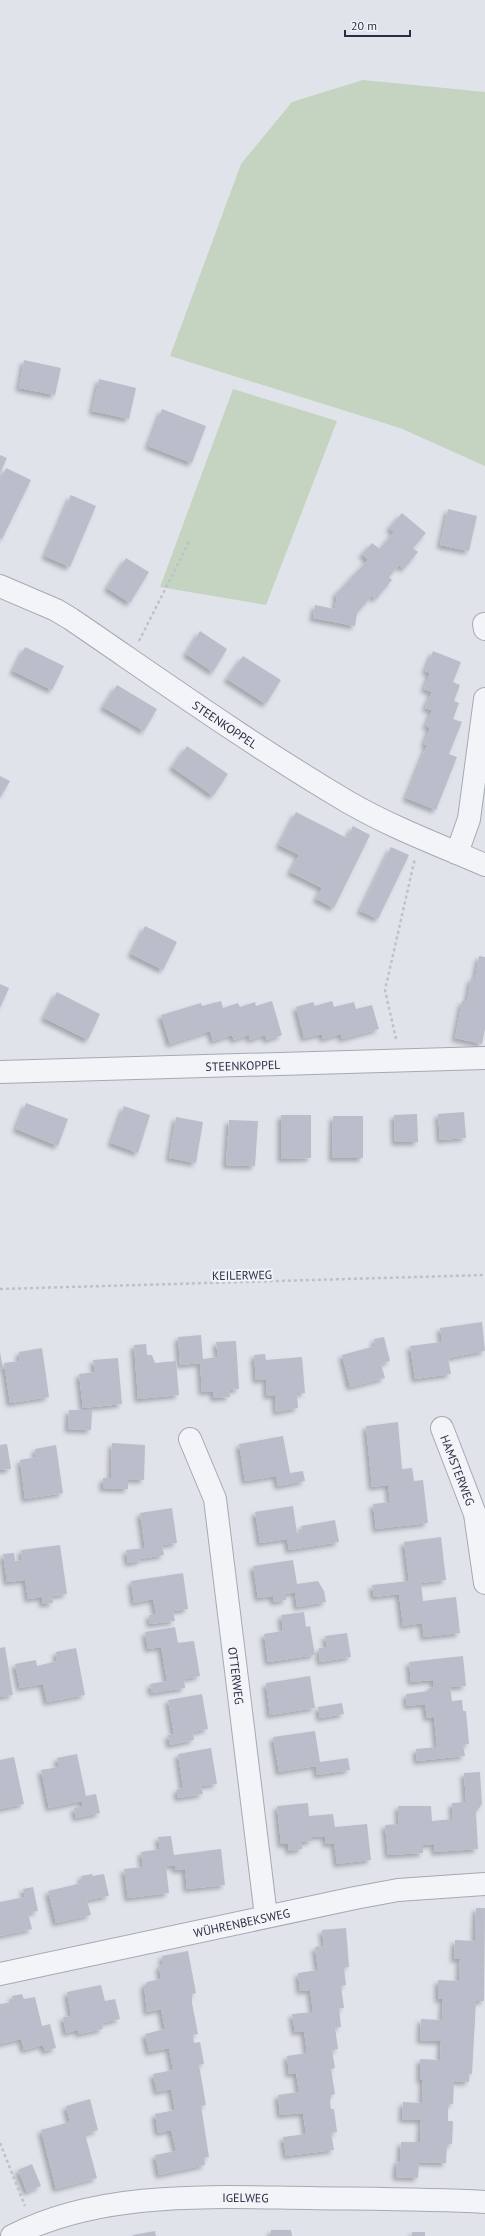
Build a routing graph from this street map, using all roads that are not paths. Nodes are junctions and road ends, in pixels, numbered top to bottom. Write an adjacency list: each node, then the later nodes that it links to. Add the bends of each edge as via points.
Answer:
1 (0, 586): 3 (street, STEENKOPPEL, via 56,610 250,740 349,802)
2 (485, 699): 3 (street, via 469,819)
3 (456, 852): 4 (street, STEENKOPPEL)
4 (485, 865)
5 (485, 1058): 6 (street, STEENKOPPEL)
6 (0, 1072)
7 (442, 1428): 9 (street, HAMSTERWEG, via 475,1514)
8 (190, 1439): 11 (street, OTTERWEG, via 215,1499)
9 (485, 1583)
10 (485, 1884): 11 (street, WÜHRENBEKSWEG, via 398,1890)
11 (266, 1916): 12 (street, WÜHRENBEKSWEG)
12 (0, 1974)
13 (485, 2202): 14 (street, IGELWEG, via 234,2197 141,2201 76,2212 33,2225)
14 (12, 2236)

